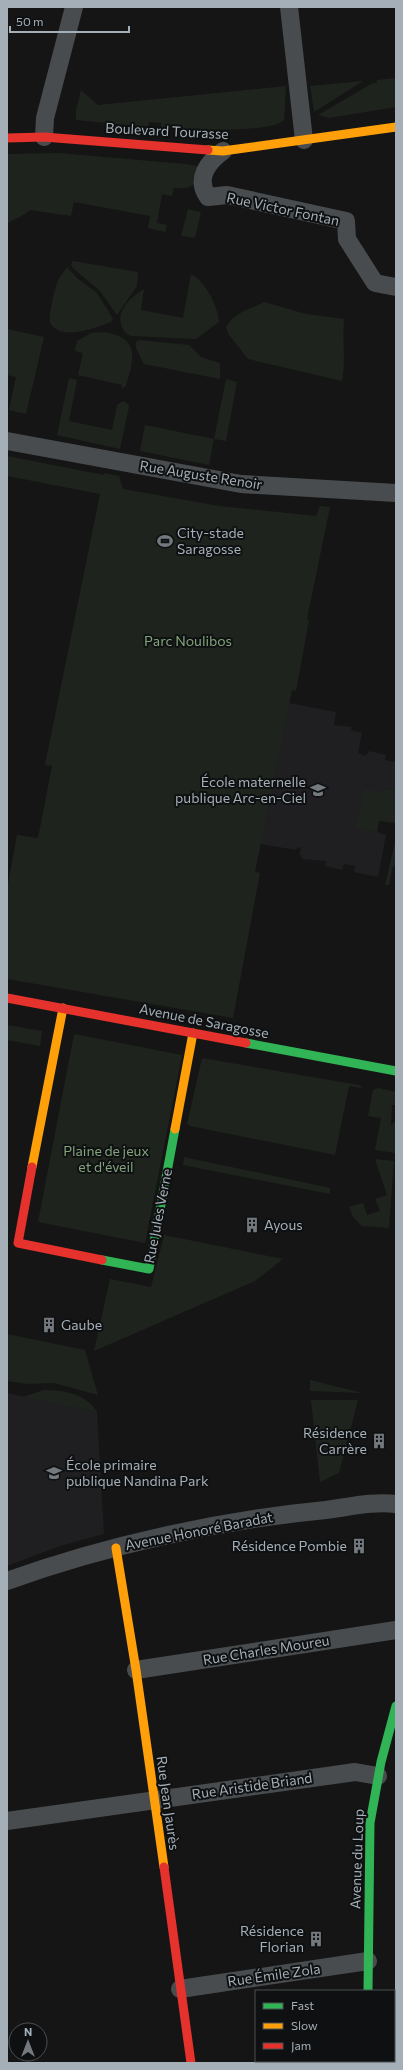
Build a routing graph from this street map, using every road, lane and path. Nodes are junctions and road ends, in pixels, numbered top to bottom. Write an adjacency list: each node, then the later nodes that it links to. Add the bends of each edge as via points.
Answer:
1 (74, 7): 4 (street, via 45,118)
2 (289, 7): 6 (street)
3 (396, 127): 6 (street, Boulevard Tourasse)
4 (44, 137): 5 (street, Boulevard Tourasse); 7 (street, Boulevard Tourasse)
5 (7, 138)
6 (304, 140): 7 (street, Boulevard Tourasse)
7 (223, 151): 8 (street, Rue Victor Fontan, via 213,158 204,172 202,181 208,197 227,195 346,222 348,239 375,284)
8 (396, 287)
9 (7, 441): 10 (street, Rue Auguste Renoir, via 241,484)
10 (396, 493)
11 (7, 998): 12 (street, Avenue de Saragosse)
12 (63, 1008): 13 (street, Avenue de Saragosse); 15 (street, Rue Jules Verne)
13 (193, 1033): 14 (street, Avenue de Saragosse); 15 (street, Rue Jules Verne, via 150,1269)
14 (396, 1072)
15 (13, 1242)
16 (396, 1504): 17 (street, Avenue Honoré Baradat, via 253,1518)
17 (116, 1548): 18 (street, Avenue Honoré Baradat, via 51,1565); 20 (street, Rue Jean Jaurès)
18 (7, 1581)
19 (396, 1630): 20 (street, Rue Charles Moureu)
20 (136, 1670): 23 (street, Rue Jean Jaurès)
21 (396, 1706): 22 (street, Avenue du Loup)
22 (378, 1776): 23 (street, Rue Aristide Briand, via 355,1772); 25 (street, Avenue du Loup, via 370,1823)
23 (153, 1800): 24 (street, Rue Aristide Briand); 26 (street, Rue Jean Jaurès)
24 (7, 1820)
25 (368, 1961): 26 (street, Rue Émile Zola); 27 (street, Avenue du Loup)
26 (180, 1989): 28 (street, Rue Jean Jaurès)
27 (368, 1990)
28 (191, 2063)

